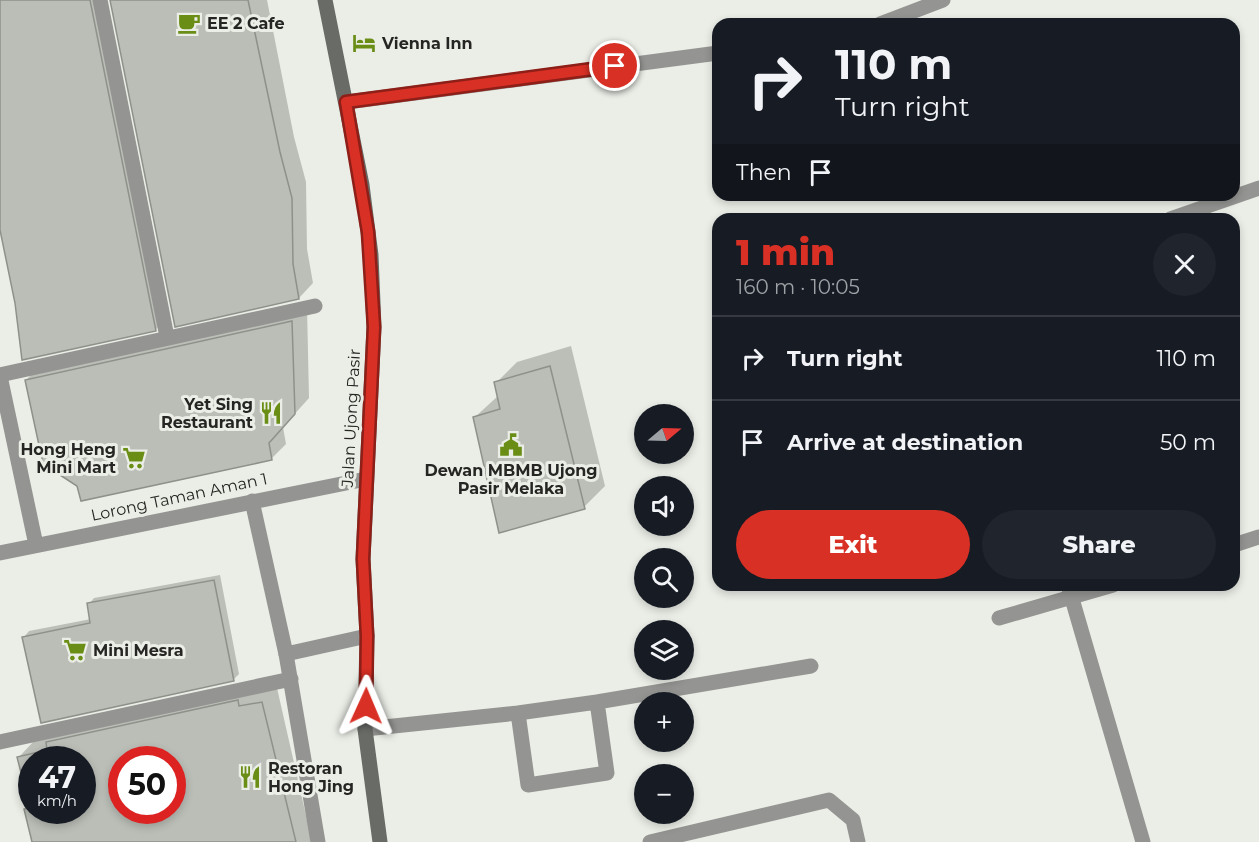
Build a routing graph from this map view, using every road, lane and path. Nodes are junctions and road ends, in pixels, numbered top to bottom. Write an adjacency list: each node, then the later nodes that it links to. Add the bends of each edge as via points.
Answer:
1 (100, 0): 12 (street)
2 (325, 0): 6 (main road, Jalan Ujong Pasir)
3 (943, 0): 4 (street)
4 (896, 18)
5 (712, 54): 6 (street)
6 (346, 102): 14 (main road, Jalan Ujong Pasir, via 371,255 374,327)
7 (1259, 188): 8 (street)
8 (1240, 195)
9 (1222, 201): 10 (street)
10 (1187, 213)
11 (315, 306): 12 (street)
12 (167, 338): 13 (street)
13 (0, 375): 18 (street)
14 (366, 479): 15 (street, Lorong Taman Aman 1); 22 (main road, Jalan Ujong Pasir, via 363,559)
15 (252, 501): 18 (street, Lorong Taman Aman 1); 23 (street)
16 (1259, 537): 17 (street)
17 (1240, 543)
18 (36, 545): 19 (street, Lorong Taman Aman 1)
19 (0, 553)
20 (1070, 592): 21 (street); 34 (street)
21 (999, 618)
22 (367, 636): 23 (street); 28 (main road, Jalan Ujong Pasir)
23 (286, 654): 25 (street)
24 (811, 666): 26 (street)
25 (291, 680): 29 (street); 30 (street)
26 (597, 702): 27 (street); 27 (street, via 607,773 528,785)
27 (518, 713): 28 (street)
28 (365, 729): 31 (main road, Jalan Ujong Pasir)
29 (0, 742)
30 (318, 842)
31 (380, 842)
32 (650, 842): 33 (street, via 829,800 853,820)
33 (858, 842)
34 (1143, 842)

